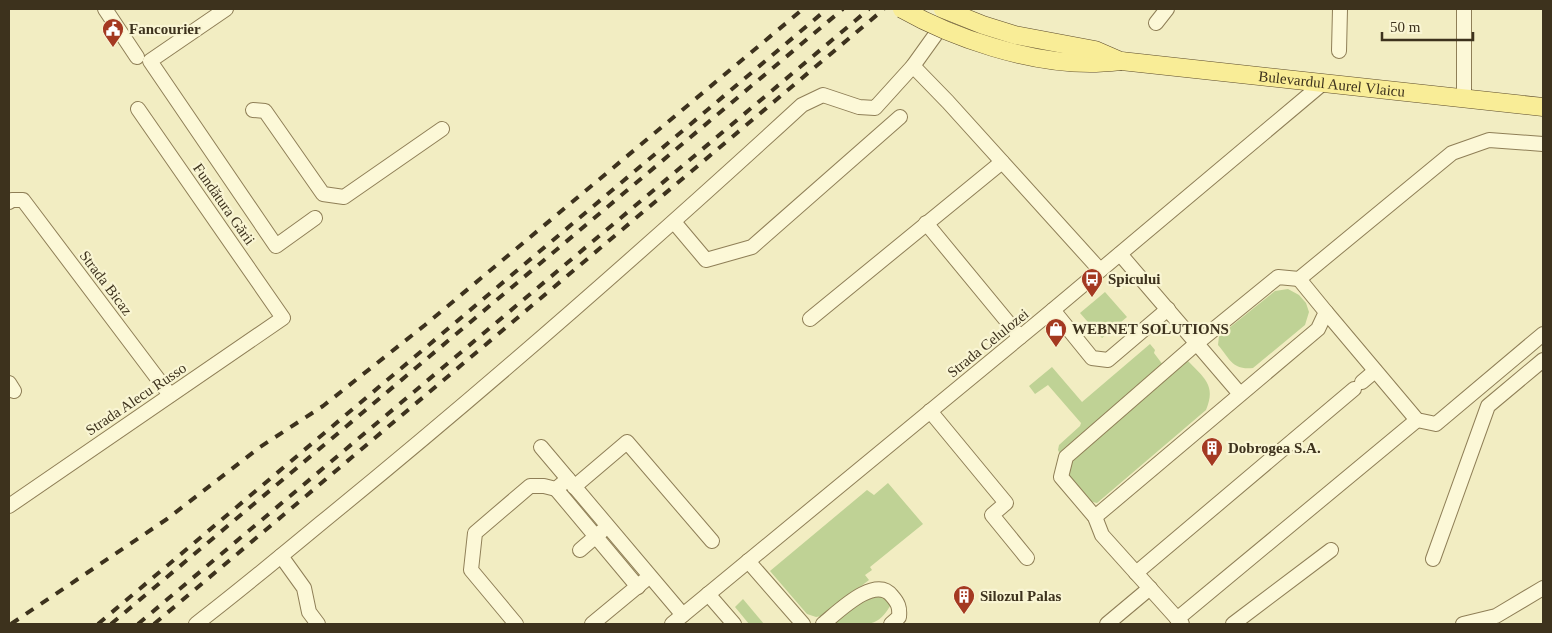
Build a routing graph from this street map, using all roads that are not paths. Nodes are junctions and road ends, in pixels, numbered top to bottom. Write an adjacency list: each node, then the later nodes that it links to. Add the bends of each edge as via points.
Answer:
1 (105, 9): 11 (street)
2 (226, 9): 26 (street, via 150,61 276,246)
3 (902, 9): 12 (main road, Bulevardul Aurel Vlaicu, bridge, via 963,38 1010,52 1056,61)
4 (943, 9): 12 (main road, Bulevardul Aurel Vlaicu, bridge, via 1015,35 1095,50)
5 (953, 9): 13 (street)
6 (1167, 9): 9 (street)
7 (1340, 9): 10 (street)
8 (1464, 9): 15 (street)
9 (1156, 24)
10 (1339, 51)
11 (137, 57)
12 (1121, 61): 14 (main road, Bulevardul Aurel Vlaicu)
13 (913, 66): 17 (street); 24 (street)
14 (1322, 84): 15 (main road, Bulevardul Aurel Vlaicu); 29 (street, Strada Celulozei)
15 (1464, 99): 16 (main road, Bulevardul Aurel Vlaicu)
16 (1543, 107)
17 (874, 108): 22 (street); 27 (street, via 859,107 823,95 802,105)
18 (138, 109): 35 (street, Fundătura Gării)
19 (253, 110): 21 (street, via 265,111 323,194 344,197)
20 (900, 117): 22 (street)
21 (442, 129)
22 (884, 131): 27 (street, via 752,247 706,260)
23 (1543, 144): 31 (street, via 1489,140 1452,153)
24 (1002, 162): 28 (street); 30 (street)
25 (10, 201): 43 (street, Strada Bicaz, via 23,200)
26 (315, 218)
27 (674, 222): 56 (street, via 426,438)
28 (926, 223): 36 (street); 38 (street)
29 (1120, 254): 30 (street, Strada Celulozei); 32 (street)
30 (1100, 270): 33 (street, Strada Celulozei)
31 (1299, 279): 34 (street); 39 (street, via 1278,277)
32 (1168, 309): 33 (street, via 1108,360 1092,358); 39 (street)
33 (1053, 310): 38 (street, Strada Celulozei)
34 (1326, 312): 41 (street); 42 (street, via 1318,329)
35 (283, 318): 43 (street, Strada Alecu Russo)
36 (810, 319)
37 (1543, 334): 45 (street, via 1436,424)
38 (1020, 337): 44 (street, Strada Celulozei)
39 (1198, 343): 42 (street); 50 (street, via 1066,457 1061,477)
40 (1543, 360): 58 (street, via 1488,406)
41 (1375, 371): 45 (street); 60 (street)
42 (1240, 394): 50 (street)
43 (170, 395): 49 (street, Strada Alecu Russo)
44 (930, 411): 57 (street, via 1006,503 992,515); 59 (street, Strada Celulozei)
45 (1417, 420): 67 (street)
46 (541, 447): 47 (street)
47 (571, 483): 48 (street); 51 (street); 53 (street, via 627,442)
48 (556, 489): 52 (street); 70 (street, via 530,486 475,533 471,570)
49 (9, 506)
50 (1094, 517): 60 (street, via 1102,535)
51 (608, 526): 52 (street); 61 (street)
52 (596, 536): 54 (street); 62 (street)
53 (712, 541)
54 (580, 550)
55 (1331, 550): 77 (street)
56 (281, 556): 68 (street); 69 (street, via 304,588 309,612)
57 (1027, 558)
58 (1432, 559)
59 (748, 561): 65 (street, Strada Celulozei); 73 (street)
60 (1136, 573): 63 (street)
61 (650, 576): 62 (street); 66 (street)
62 (638, 586): 71 (street)
63 (1150, 588): 67 (street); 76 (street)
64 (1543, 588): 78 (street, via 1496,616)
65 (708, 594): 66 (street, Strada Celulozei); 72 (street)
66 (677, 620)
67 (1179, 622)
68 (196, 624)
69 (318, 624)
70 (516, 624)
71 (592, 624)
72 (734, 624)
73 (803, 624)
74 (823, 624): 75 (street, via 861,594 877,588 890,593 900,606 900,617)
75 (890, 624)
76 (1107, 624)
77 (1233, 624)
78 (1464, 624)

